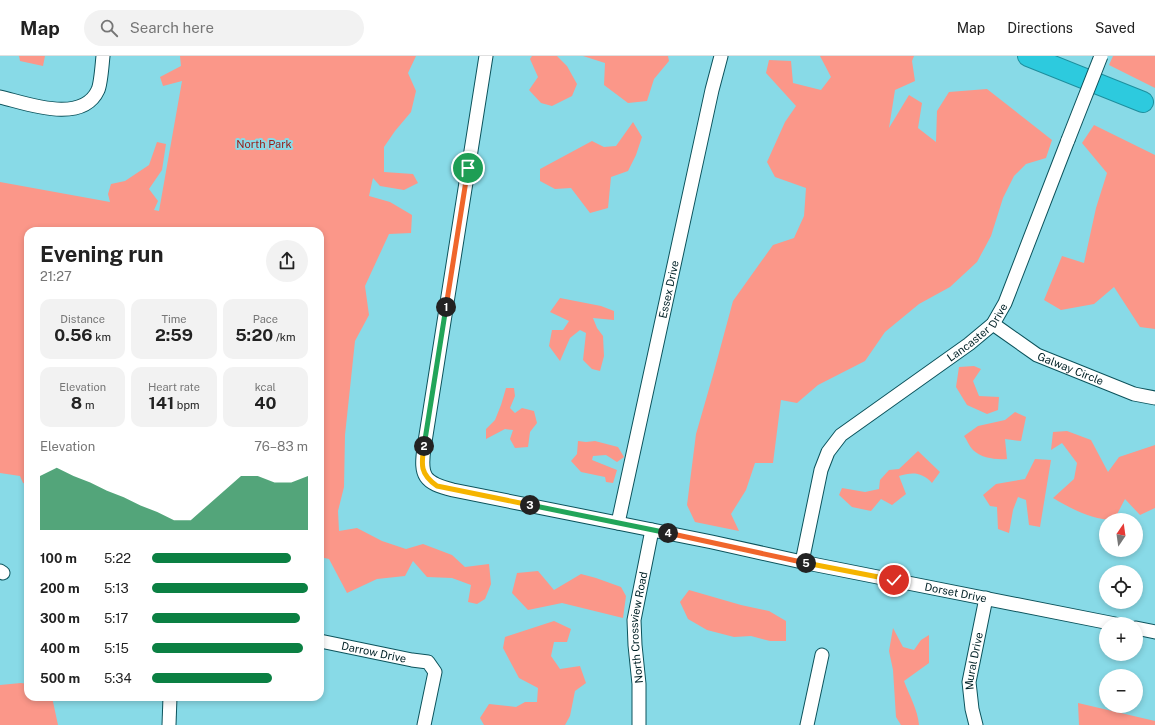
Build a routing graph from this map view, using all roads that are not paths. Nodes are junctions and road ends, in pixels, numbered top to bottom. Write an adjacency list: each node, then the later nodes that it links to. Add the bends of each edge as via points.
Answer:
1 (103, 56): 7 (street, via 98,90 83,105 70,109 56,109)
2 (486, 56): 11 (street, Dorset Drive, via 422,468 430,481 437,486)
3 (721, 56): 11 (street, Essex Drive)
4 (1028, 56): 8 (highway)
5 (1052, 56): 8 (highway)
6 (1101, 56): 9 (street, Lancaster Drive, bridge, via 1005,303)
7 (0, 96)
8 (1149, 105)
9 (993, 324): 10 (street, Galway Circle, via 1037,355 1134,394); 13 (street, Lancaster Drive, via 969,344 840,435 828,452 821,470)
10 (1155, 398)
11 (618, 523): 12 (street, Dorset Drive)
12 (652, 530): 13 (street, Dorset Drive); 23 (street, North Crossview Road, via 634,620 640,684)
13 (802, 562): 14 (street, Dorset Drive)
14 (986, 598): 15 (street, Dorset Drive); 25 (street, Mural Drive, via 968,682)
15 (1099, 621)
16 (1143, 629): 17 (street)
17 (1155, 632)
18 (324, 643): 22 (street, Darrow Drive, via 428,662 434,672)
19 (822, 655): 24 (street)
20 (170, 701): 21 (street)
21 (169, 725)
22 (424, 725)
23 (639, 725)
24 (807, 725)
25 (976, 725)

